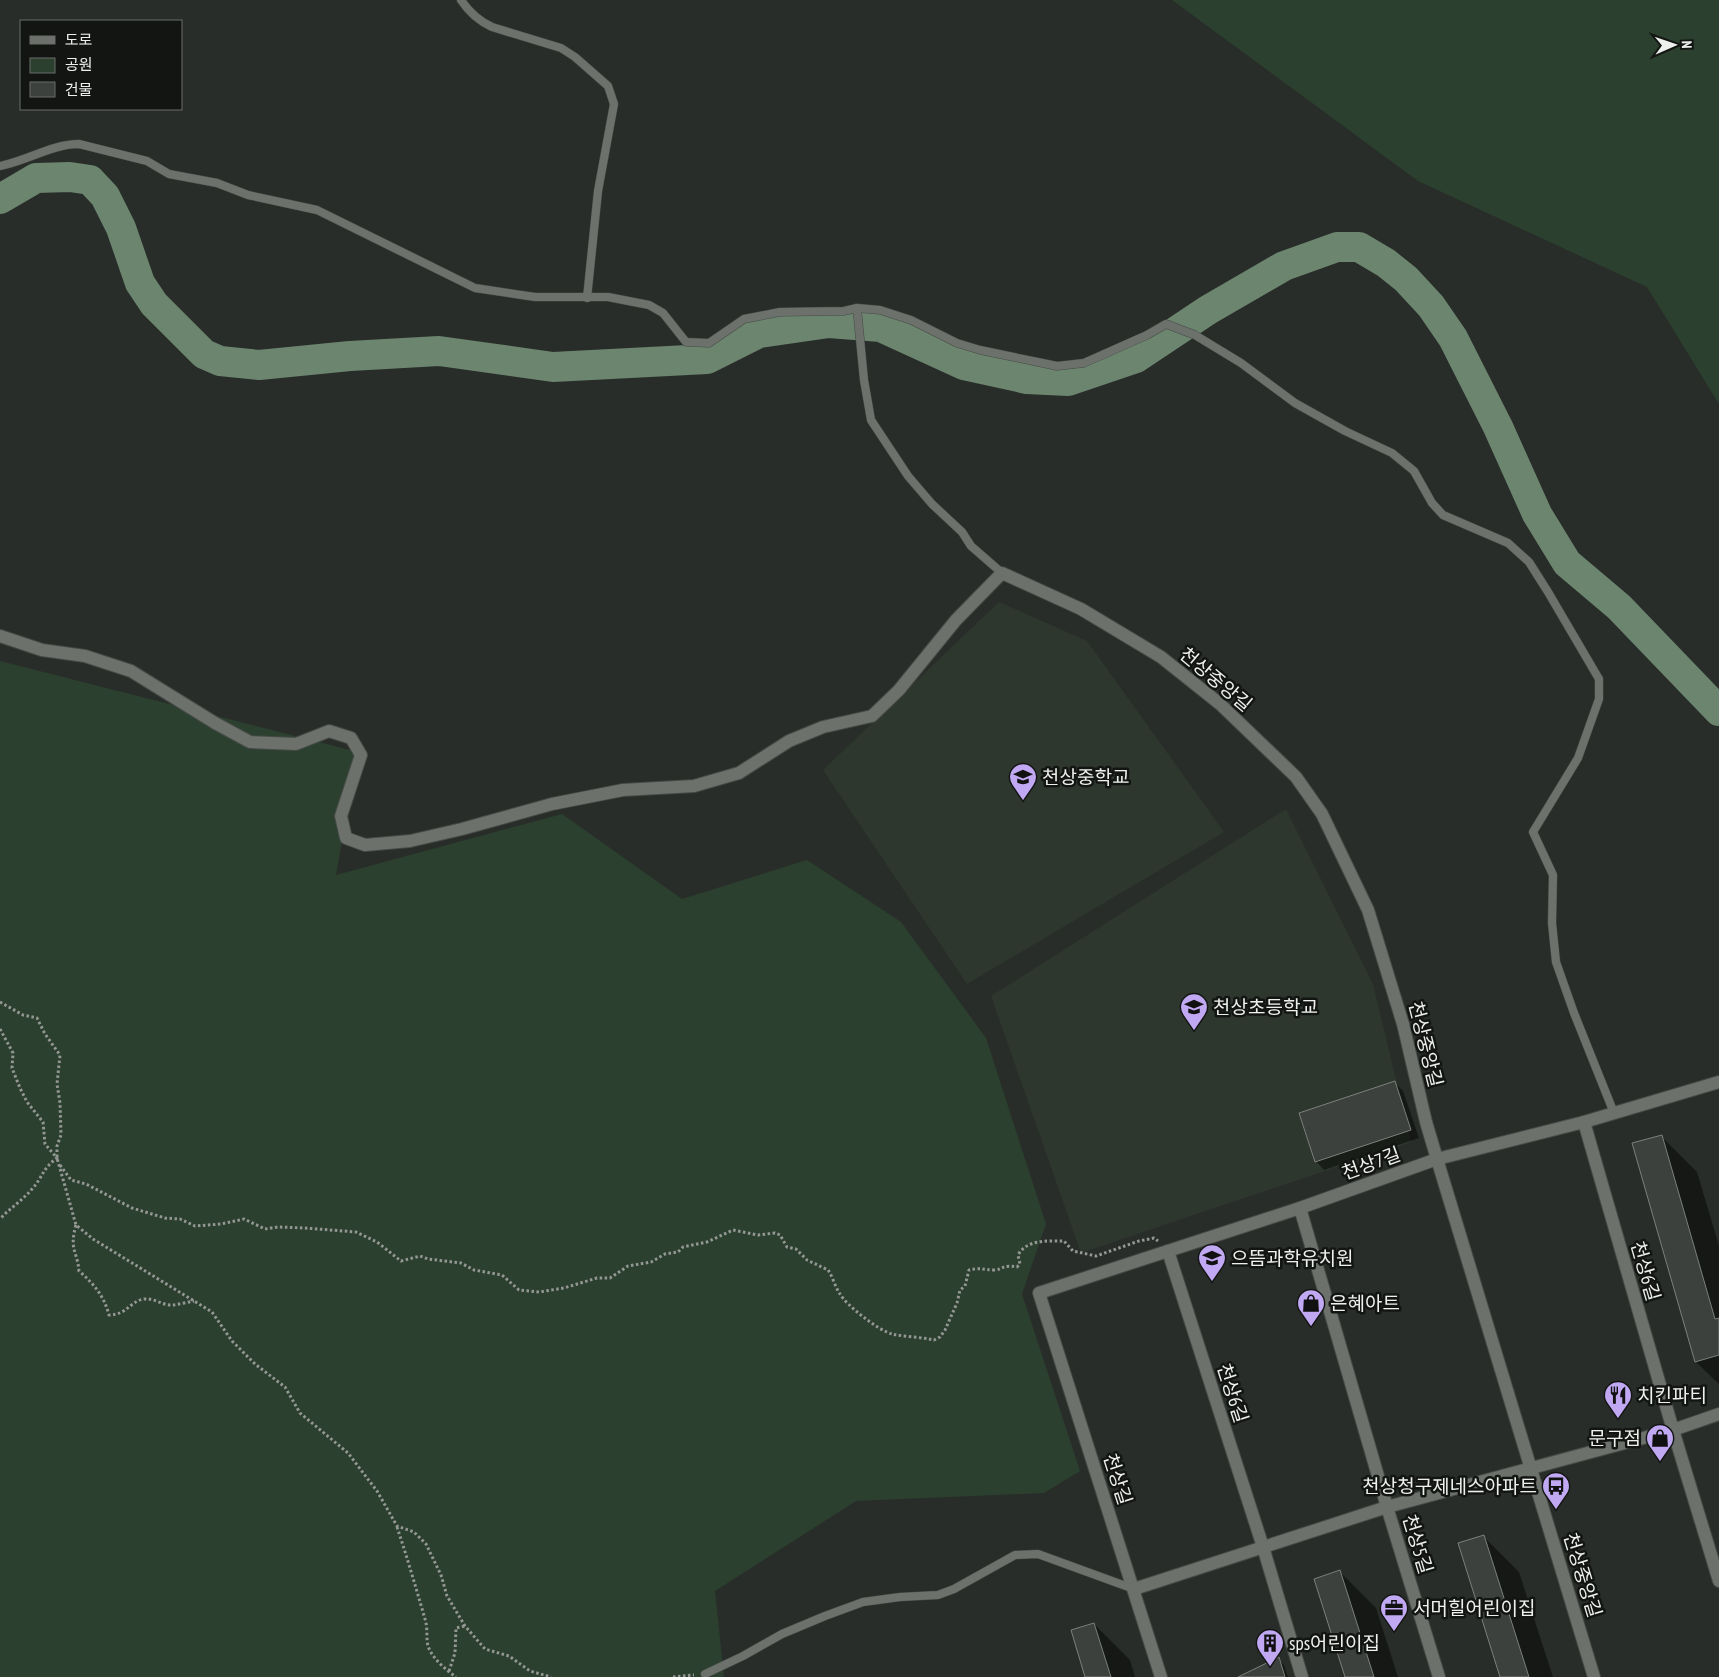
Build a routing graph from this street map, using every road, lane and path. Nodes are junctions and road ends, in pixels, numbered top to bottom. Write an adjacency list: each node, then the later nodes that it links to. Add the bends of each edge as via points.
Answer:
1 (462, 0): 3 (lane, via 467,9 492,27 561,48 608,86 614,104 598,191)
2 (0, 166): 3 (lane, via 68,144 79,144 147,161 169,174 217,183 248,194 317,210 475,288 535,297)
3 (587, 298): 4 (lane, via 608,297 648,305 663,313 686,342 709,343 744,319 762,315)
4 (857, 312): 5 (lane, via 871,420 908,476 962,532 971,546); 10 (lane, via 880,310 910,320 957,343 1057,366 1084,363 1166,324 1195,335 1295,403 1392,453 1414,471 1432,503 1443,515 1508,543 1529,562 1599,679 1599,699 1578,758 1533,832 1553,875 1552,923 1556,962)
5 (1002, 573): 6 (street, via 872,716 823,727 789,740 739,772 694,786 623,790 552,804 419,839 365,845 346,838 341,816 362,754 351,738 328,731 296,744 250,742 131,671 86,656 42,650); 13 (street, 천상중앙길, via 1081,609 1161,657 1220,704 1296,777 1322,814 1368,910 1403,1024)
6 (0, 636)
7 (0, 1002): 12 (path, via 23,1015 37,1018 60,1054 57,1084 61,1135)
8 (0, 1029): 12 (path, via 13,1053 12,1068 20,1088 43,1122 45,1144)
9 (1719, 1082): 10 (street, 천상7길)
10 (1614, 1113): 11 (street, 천상7길)
11 (1584, 1122): 13 (street, 천상7길); 22 (street, 천상6길)
12 (57, 1158): 14 (path); 16 (path, via 47,1166 19,1204)
13 (1437, 1159): 15 (street, 천상7길); 23 (street, 천상중앙길)
14 (60, 1166): 17 (path); 18 (path, via 71,1180 86,1184 132,1208 180,1219 195,1226 244,1219 265,1229 296,1227 356,1232 377,1242 402,1261 420,1256 461,1263 474,1270 502,1275 520,1290 539,1292 597,1278 610,1278 628,1266 651,1262 732,1230 758,1235 775,1232 787,1247 796,1249 806,1260 828,1270 845,1300 882,1330 934,1340 945,1330 969,1270 995,1271 1006,1265 1017,1267 1021,1249 1032,1243 1064,1241 1073,1251 1096,1256 1154,1238)
15 (1300, 1208): 18 (street, 천상7길); 24 (street)
16 (0, 1219)
17 (76, 1225): 20 (path, via 93,1239); 20 (path, via 72,1240 79,1271 96,1287 109,1315 117,1315 145,1298 170,1305)
18 (1168, 1251): 19 (street, 천상7길); 26 (street, 천상6길)
19 (1039, 1293): 28 (street, 천상길)
20 (195, 1301): 25 (path, via 212,1312 232,1341 284,1387 300,1413 348,1453 377,1491)
21 (1719, 1414): 22 (street)
22 (1673, 1430): 23 (street); 27 (street)
23 (1532, 1469): 24 (street); 38 (street, 천상중앙길)
24 (1387, 1507): 26 (street); 37 (street, 천상5길)
25 (397, 1526): 29 (path, via 414,1532 426,1544 447,1596); 30 (path, via 425,1620 428,1646)
26 (1263, 1547): 28 (street); 36 (street)
27 (1719, 1581)
28 (1134, 1590): 31 (lane, via 1038,1554 1015,1554 938,1595 863,1602 825,1616 782,1634); 35 (street, 천상길)
29 (465, 1626): 30 (path, via 456,1628 455,1652); 33 (path, via 485,1649 509,1656 530,1671)
30 (449, 1671): 32 (path)
31 (705, 1674): 34 (path)
32 (456, 1677)
33 (550, 1677)
34 (673, 1677)
35 (1162, 1677)
36 (1302, 1677)
37 (1440, 1677)
38 (1594, 1677)

